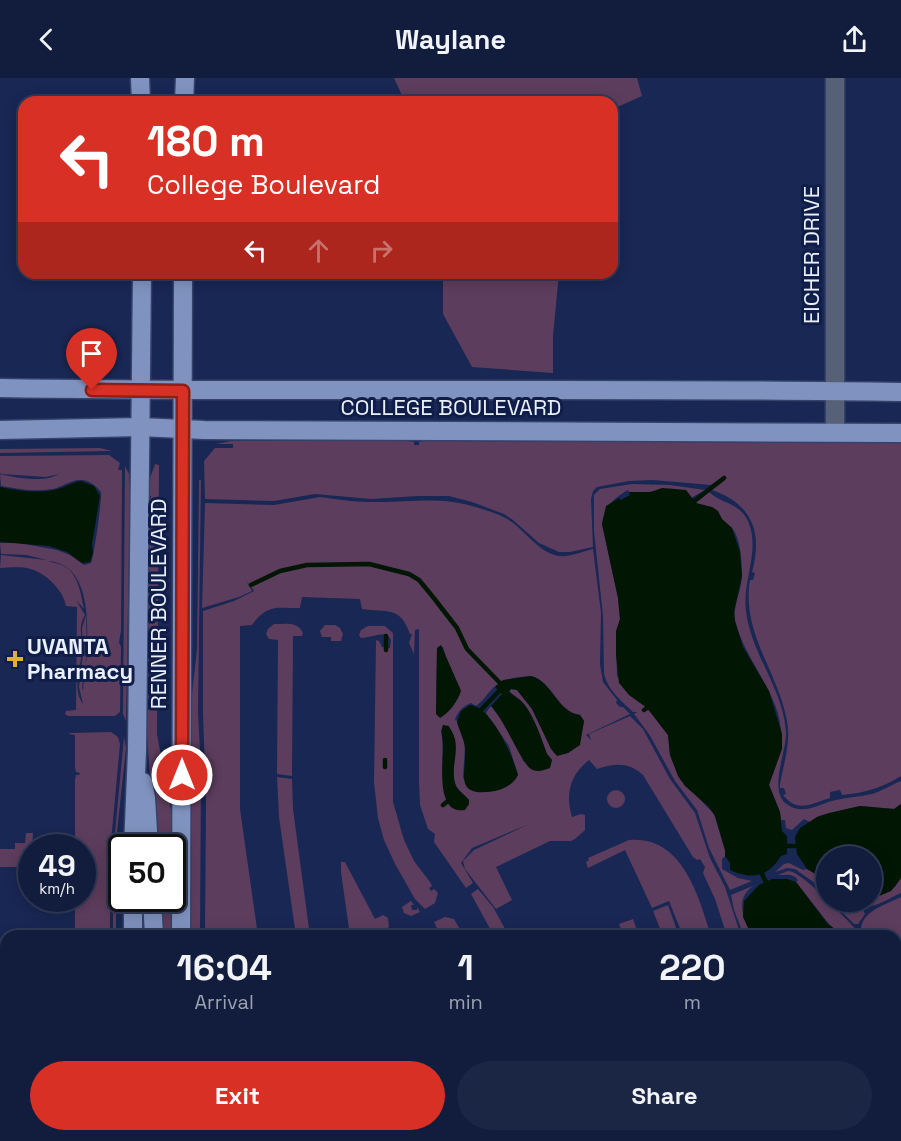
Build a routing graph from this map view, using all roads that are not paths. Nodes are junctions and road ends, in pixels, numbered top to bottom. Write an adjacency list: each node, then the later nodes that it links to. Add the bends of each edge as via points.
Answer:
1 (140, 78): 4 (main road)
2 (184, 78): 5 (main road)
3 (835, 78): 11 (street, EICHER DRIVE)
4 (141, 96)
5 (184, 96)
6 (142, 279): 9 (main road, RENNER BOULEVARD)
7 (183, 279): 10 (main road, RENNER BOULEVARD)
8 (0, 388): 9 (main road, COLLEGE BOULEVARD)
9 (141, 391): 10 (main road, COLLEGE BOULEVARD); 13 (main road, RENNER BOULEVARD)
10 (183, 391): 11 (main road, COLLEGE BOULEVARD); 14 (main road, RENNER BOULEVARD)
11 (835, 391): 12 (main road, COLLEGE BOULEVARD); 16 (street, EICHER DRIVE)
12 (901, 392)
13 (140, 427): 14 (main road, COLLEGE BOULEVARD); 15 (main road, COLLEGE BOULEVARD); 18 (main road, RENNER BOULEVARD)
14 (182, 429): 16 (main road, COLLEGE BOULEVARD); 25 (main road, RENNER BOULEVARD)
15 (0, 430)
16 (835, 432): 17 (main road, COLLEGE BOULEVARD)
17 (901, 433)
18 (137, 751): 19 (main road, RENNER BOULEVARD); 20 (main road)
19 (134, 834)
20 (148, 834)
21 (133, 912): 23 (main road)
22 (153, 912): 24 (main road)
23 (133, 930)
24 (154, 930)
25 (181, 930)

